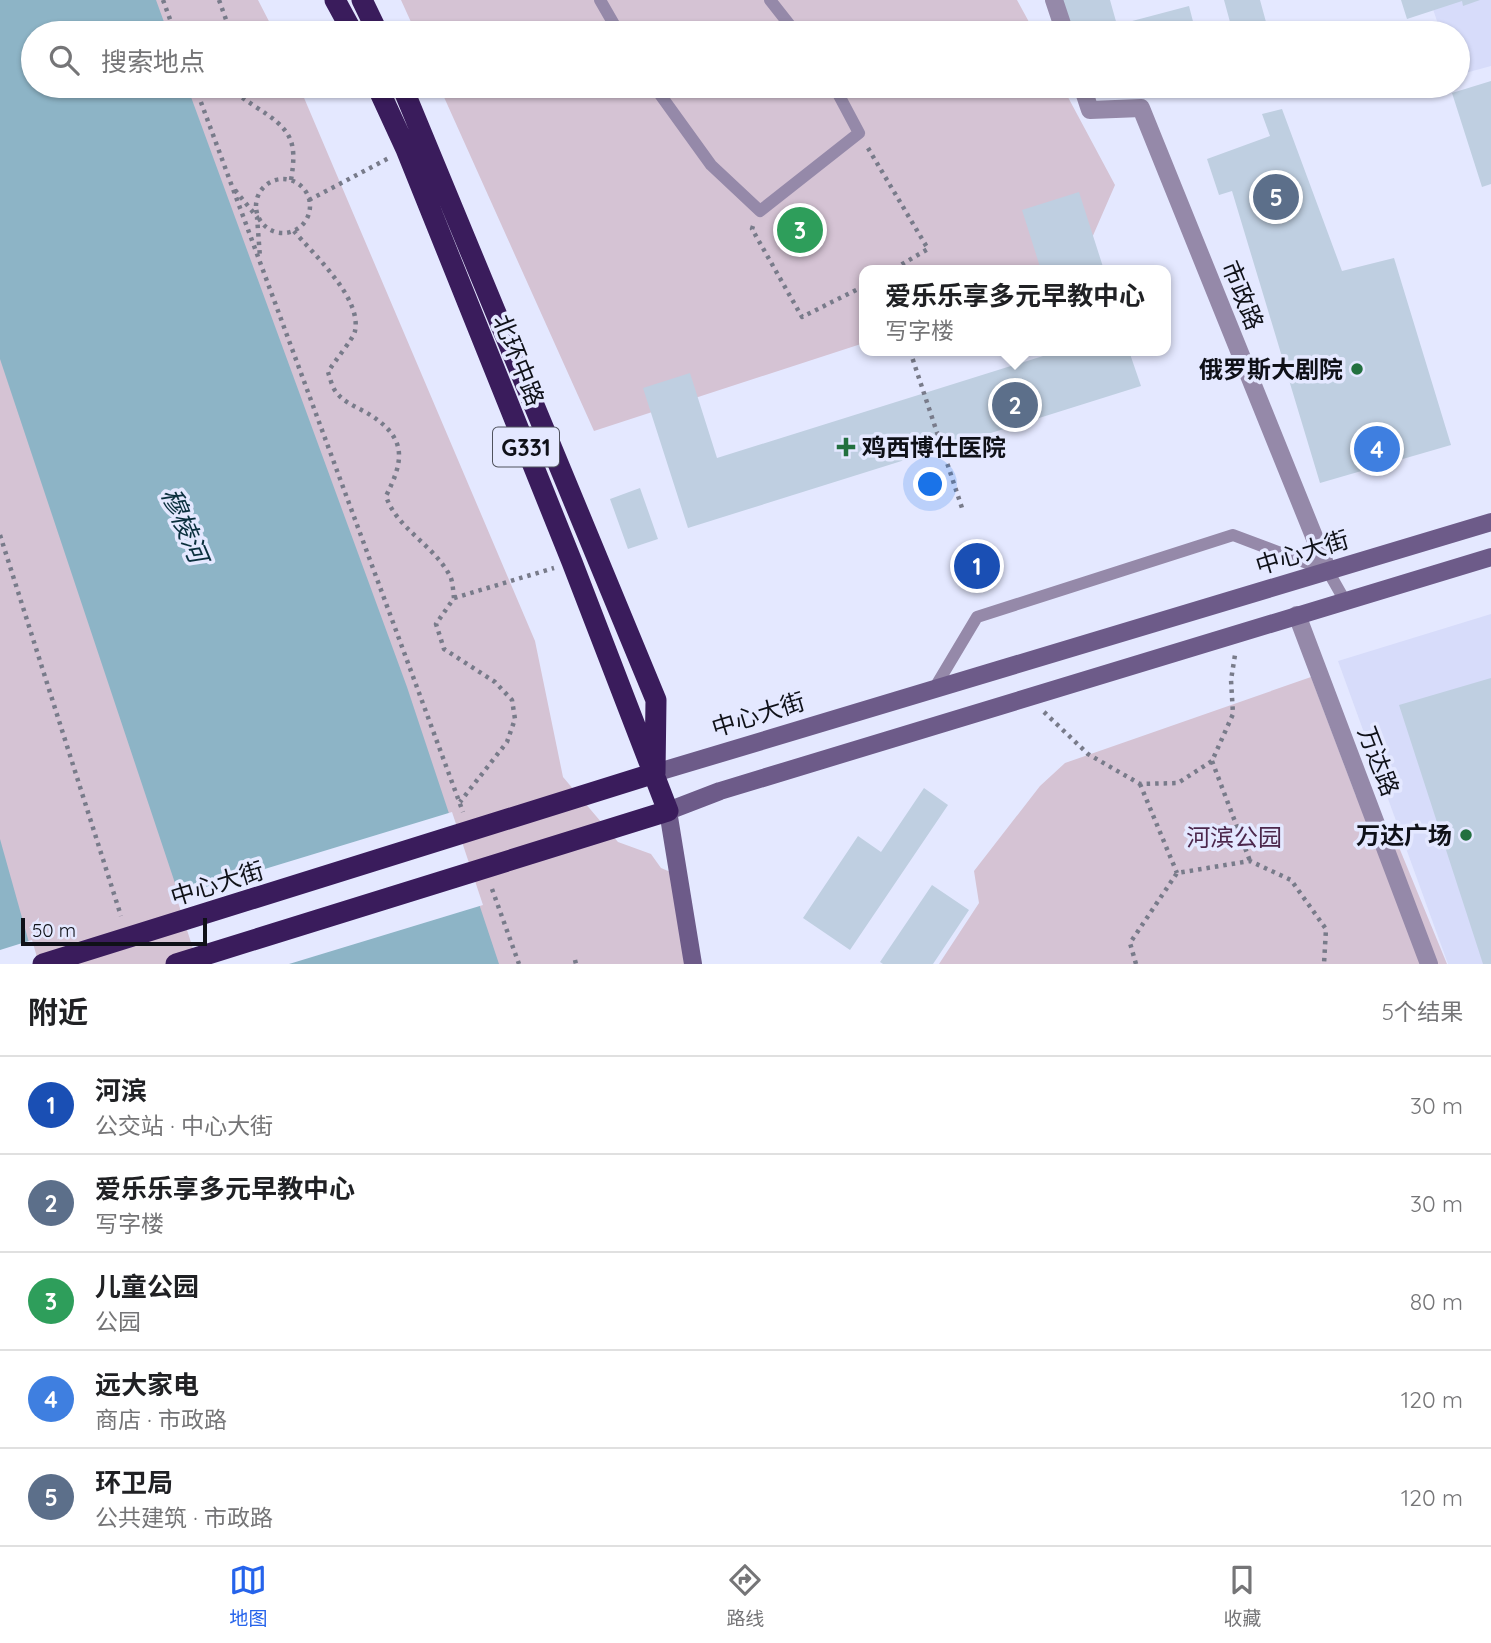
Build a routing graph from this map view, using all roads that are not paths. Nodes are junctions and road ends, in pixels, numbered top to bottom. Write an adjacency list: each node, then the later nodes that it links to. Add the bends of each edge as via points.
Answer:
1 (335, 0): 6 (highway)
2 (362, 0): 7 (highway)
3 (600, 0): 8 (lane)
4 (770, 0): 9 (lane)
5 (1054, 0): 10 (street)
6 (346, 21)
7 (372, 21)
8 (612, 21)
9 (787, 21)
10 (1061, 21)
11 (383, 98): 22 (highway, 北环中路 / G331)
12 (407, 98): 22 (highway, 北环中路 / G331, via 656,700)
13 (662, 98): 14 (lane, via 711,165 760,211 859,132)
14 (841, 98)
15 (1086, 98): 18 (street, 市政路, via 1090,110 1142,108)
16 (1491, 522): 18 (main road, 中心大街)
17 (1491, 557): 19 (main road)
18 (1328, 571): 19 (lane); 21 (main road, 中心大街); 21 (lane, via 1233,535 977,617)
19 (1345, 601): 20 (main road)
20 (1297, 615): 23 (main road); 27 (street, 万达路)
21 (934, 689): 22 (main road, 中心大街)
22 (655, 773): 23 (highway, 北环中路 / G331); 24 (highway, 中心大街)
23 (668, 810): 25 (highway); 26 (main road, 北环中路)
24 (43, 964)
25 (176, 964)
26 (693, 964)
27 (1429, 964)

